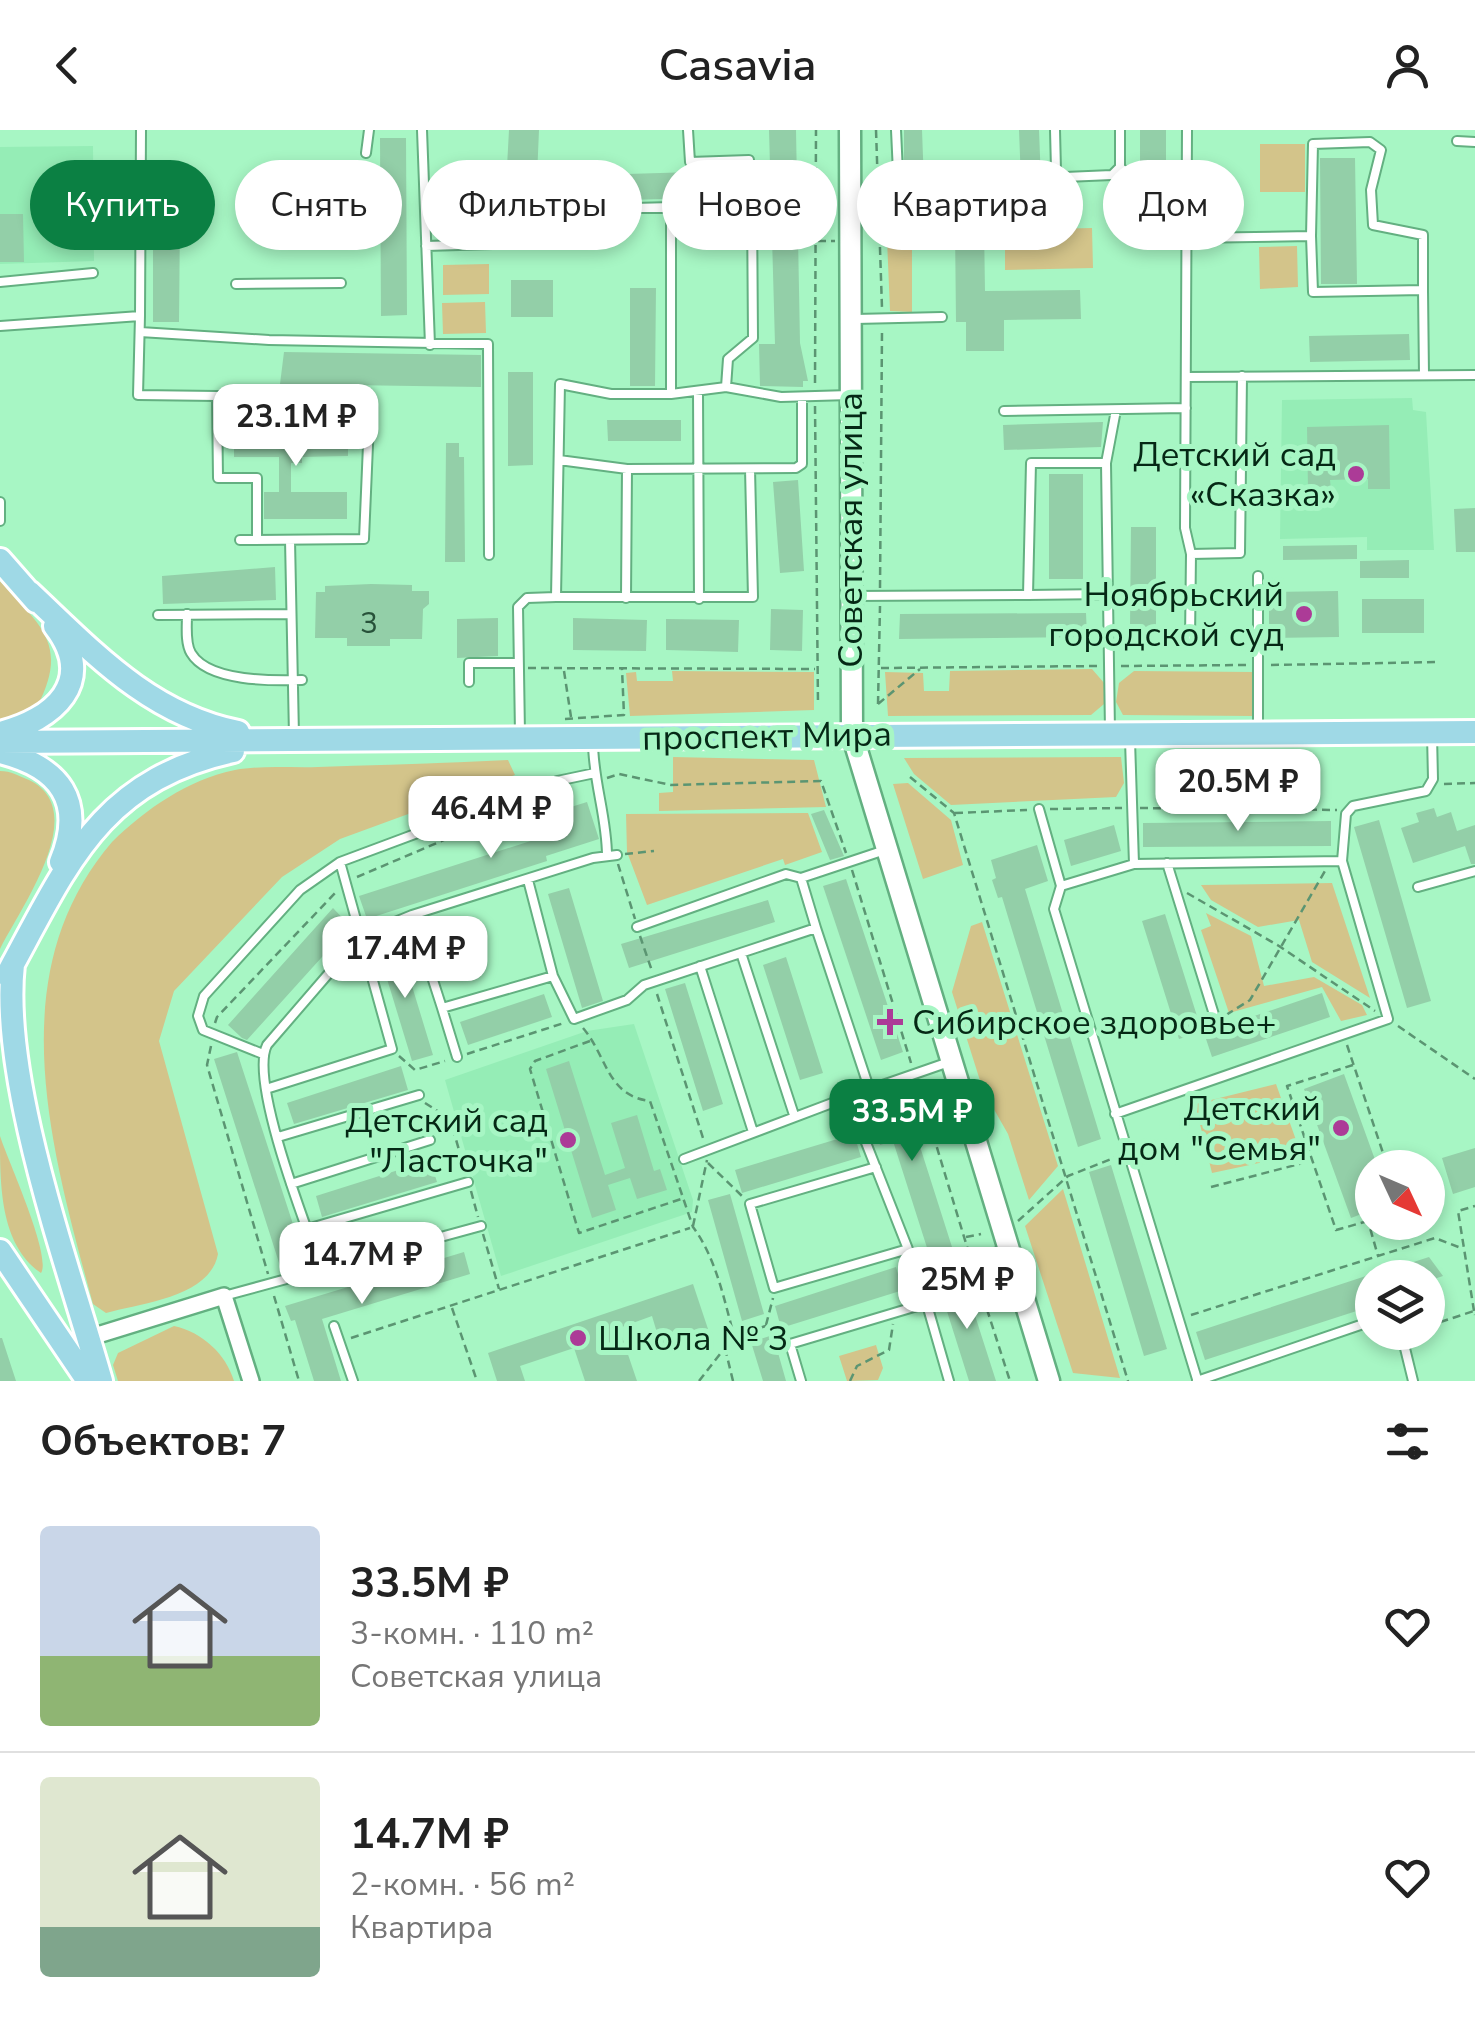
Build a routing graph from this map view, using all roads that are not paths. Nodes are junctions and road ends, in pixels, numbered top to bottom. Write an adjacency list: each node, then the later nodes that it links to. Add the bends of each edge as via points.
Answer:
1 (141, 130): 30 (lane)
2 (369, 130): 12 (lane)
3 (422, 130): 13 (lane)
4 (688, 130): 14 (lane)
5 (850, 130): 32 (main road, Советская улица)
6 (896, 130): 15 (lane)
7 (1055, 130): 18 (lane, via 1056,170 1065,177)
8 (1120, 130): 16 (lane)
9 (1188, 130): 17 (lane)
10 (1457, 141): 11 (lane)
11 (1475, 142)
12 (366, 153)
13 (423, 160)
14 (690, 160)
15 (897, 160)
16 (1120, 160)
17 (1187, 160)
18 (1103, 175)
19 (1312, 236): 20 (lane); 29 (lane, via 1313,292); 29 (lane, via 1313,144 1370,142 1381,150 1370,190 1373,225 1423,235)
20 (1244, 237)
21 (426, 250): 35 (lane)
22 (670, 250): 42 (lane)
23 (753, 250): 40 (lane, via 754,338 728,359)
24 (1187, 250): 38 (lane)
25 (93, 273): 26 (lane)
26 (0, 282)
27 (340, 282): 28 (lane)
28 (236, 284)
29 (1424, 290): 36 (lane)
30 (140, 316): 33 (lane); 34 (lane)
31 (942, 317): 32 (lane)
32 (850, 319): 43 (main road, Советская улица)
33 (0, 326)
34 (140, 332): 35 (lane); 45 (lane, via 138,395)
35 (430, 345): 60 (lane, via 488,344)
36 (1424, 375): 37 (lane); 39 (lane)
37 (1475, 375)
38 (1186, 376): 39 (lane); 46 (lane)
39 (1242, 376): 59 (lane, via 1240,553)
40 (726, 386): 41 (lane); 44 (lane)
41 (698, 390): 42 (lane); 51 (lane)
42 (672, 394): 49 (lane, via 612,394 560,384)
43 (850, 394): 44 (lane); 66 (main road, Советская улица)
44 (802, 397): 53 (lane, via 802,464)
45 (217, 398): 57 (lane, via 218,478 257,478); 58 (lane, via 370,398 368,534)
46 (1186, 408): 47 (lane); 59 (lane, via 1185,528)
47 (1116, 410): 48 (lane); 50 (lane)
48 (1004, 411)
49 (560, 460): 52 (lane); 67 (lane)
50 (1106, 463): 64 (lane); 65 (lane, via 1031,464)
51 (698, 468): 52 (lane); 53 (lane); 69 (lane)
52 (627, 469): 68 (lane)
53 (750, 469): 69 (lane, via 753,597)
54 (0, 502): 55 (lane)
55 (0, 521)
56 (240, 540): 57 (lane)
57 (258, 540): 58 (lane)
58 (290, 540): 72 (lane)
59 (1191, 554): 73 (lane)
60 (488, 555)
61 (1, 560): 63 (main road)
62 (1258, 576): 81 (lane)
63 (28, 592): 79 (main road, via 60,632 70,679 45,718); 85 (main road, via 116,674 168,709 203,725)
64 (1106, 594): 65 (lane); 82 (lane)
65 (1028, 595): 66 (lane)
66 (849, 596): 80 (main road, Советская улица)
67 (556, 597): 68 (lane); 74 (lane, via 521,602)
68 (626, 598): 69 (lane)
69 (699, 599)
70 (158, 614): 71 (lane)
71 (187, 614): 72 (lane); 75 (lane, via 188,645 202,666)
72 (291, 614): 75 (lane)
73 (1190, 639)
74 (516, 666): 76 (lane, via 469,663); 83 (lane)
75 (298, 680): 85 (lane)
76 (468, 682)
77 (1432, 732): 78 (main road, проспект Мира); 81 (main road, проспект Мира); 91 (lane, via 1433,780 1426,791 1350,810)
78 (1475, 732)
79 (0, 733)
80 (852, 734): 82 (main road, проспект Мира); 84 (main road, проспект Мира); 90 (main road, Советская улица)
81 (1258, 734): 82 (main road, проспект Мира)
82 (1120, 735): 94 (lane)
83 (520, 738): 84 (main road, проспект Мира); 85 (main road, проспект Мира)
84 (593, 738): 88 (lane)
85 (290, 741): 86 (main road, проспект Мира); 100 (main road, via 206,757 153,781 102,820)
86 (0, 742)
87 (0, 752): 100 (main road, via 44,768 66,797 71,830)
88 (596, 777): 92 (lane, via 556,782); 97 (lane, via 612,855)
89 (1039, 809): 98 (lane)
90 (884, 850): 96 (lane); 114 (main road, Советская улица)
91 (1342, 861): 93 (lane); 119 (lane, via 1388,1019)
92 (340, 862): 104 (lane); 112 (lane, via 300,890 204,996 198,1016 203,1030)
93 (1167, 863): 94 (lane); 111 (lane)
94 (1134, 864): 98 (lane)
95 (1475, 872): 99 (lane)
96 (800, 878): 102 (lane, via 786,874); 103 (lane)
97 (528, 880): 101 (lane); 108 (lane)
98 (1061, 886): 119 (lane, via 1054,909)
99 (1418, 887)
100 (51, 889): 106 (main road)
101 (412, 915): 104 (lane); 110 (lane)
102 (637, 927)
103 (816, 928): 105 (lane); 115 (lane)
104 (361, 936): 112 (lane); 116 (lane, via 392,1049)
105 (741, 954): 107 (lane); 120 (lane)
106 (13, 964): 109 (main road); 139 (main road, via 6,1006 12,1066)
107 (700, 966): 108 (lane, via 574,1020); 121 (lane)
108 (553, 976): 110 (lane)
109 (0, 988)
110 (442, 1008): 113 (lane)
111 (1216, 1021)
112 (263, 1054): 116 (lane)
113 (457, 1057)
114 (951, 1061): 115 (lane); 131 (main road, Советская улица)
115 (868, 1088): 118 (lane)
116 (266, 1089): 122 (lane)
117 (418, 1095): 122 (lane)
118 (848, 1097): 120 (lane); 125 (lane)
119 (1116, 1114): 141 (lane)
120 (794, 1116): 121 (lane)
121 (753, 1132): 124 (lane)
122 (278, 1136): 127 (lane)
123 (430, 1140): 127 (lane)
124 (684, 1159)
125 (876, 1168): 130 (lane); 130 (lane, via 750,1204 774,1288)
126 (468, 1182): 129 (lane)
127 (291, 1184): 129 (lane)
128 (481, 1226): 133 (lane)
129 (306, 1229): 133 (lane)
130 (908, 1249): 134 (lane)
131 (1007, 1249): 134 (lane); 148 (main road, Советская улица)
132 (0, 1251): 142 (main road)
133 (322, 1271): 135 (lane)
134 (919, 1277): 136 (lane)
135 (224, 1296): 139 (street); 144 (street)
136 (924, 1304): 146 (lane, via 790,1344); 147 (lane)
137 (334, 1326): 145 (lane)
138 (1355, 1327): 141 (lane)
139 (88, 1338): 143 (main road)
140 (1405, 1350): 149 (lane)
141 (1197, 1380)
142 (88, 1381)
143 (100, 1381)
144 (251, 1381)
145 (353, 1381)
146 (800, 1381)
147 (949, 1381)
148 (1049, 1381)
149 (1412, 1381)

